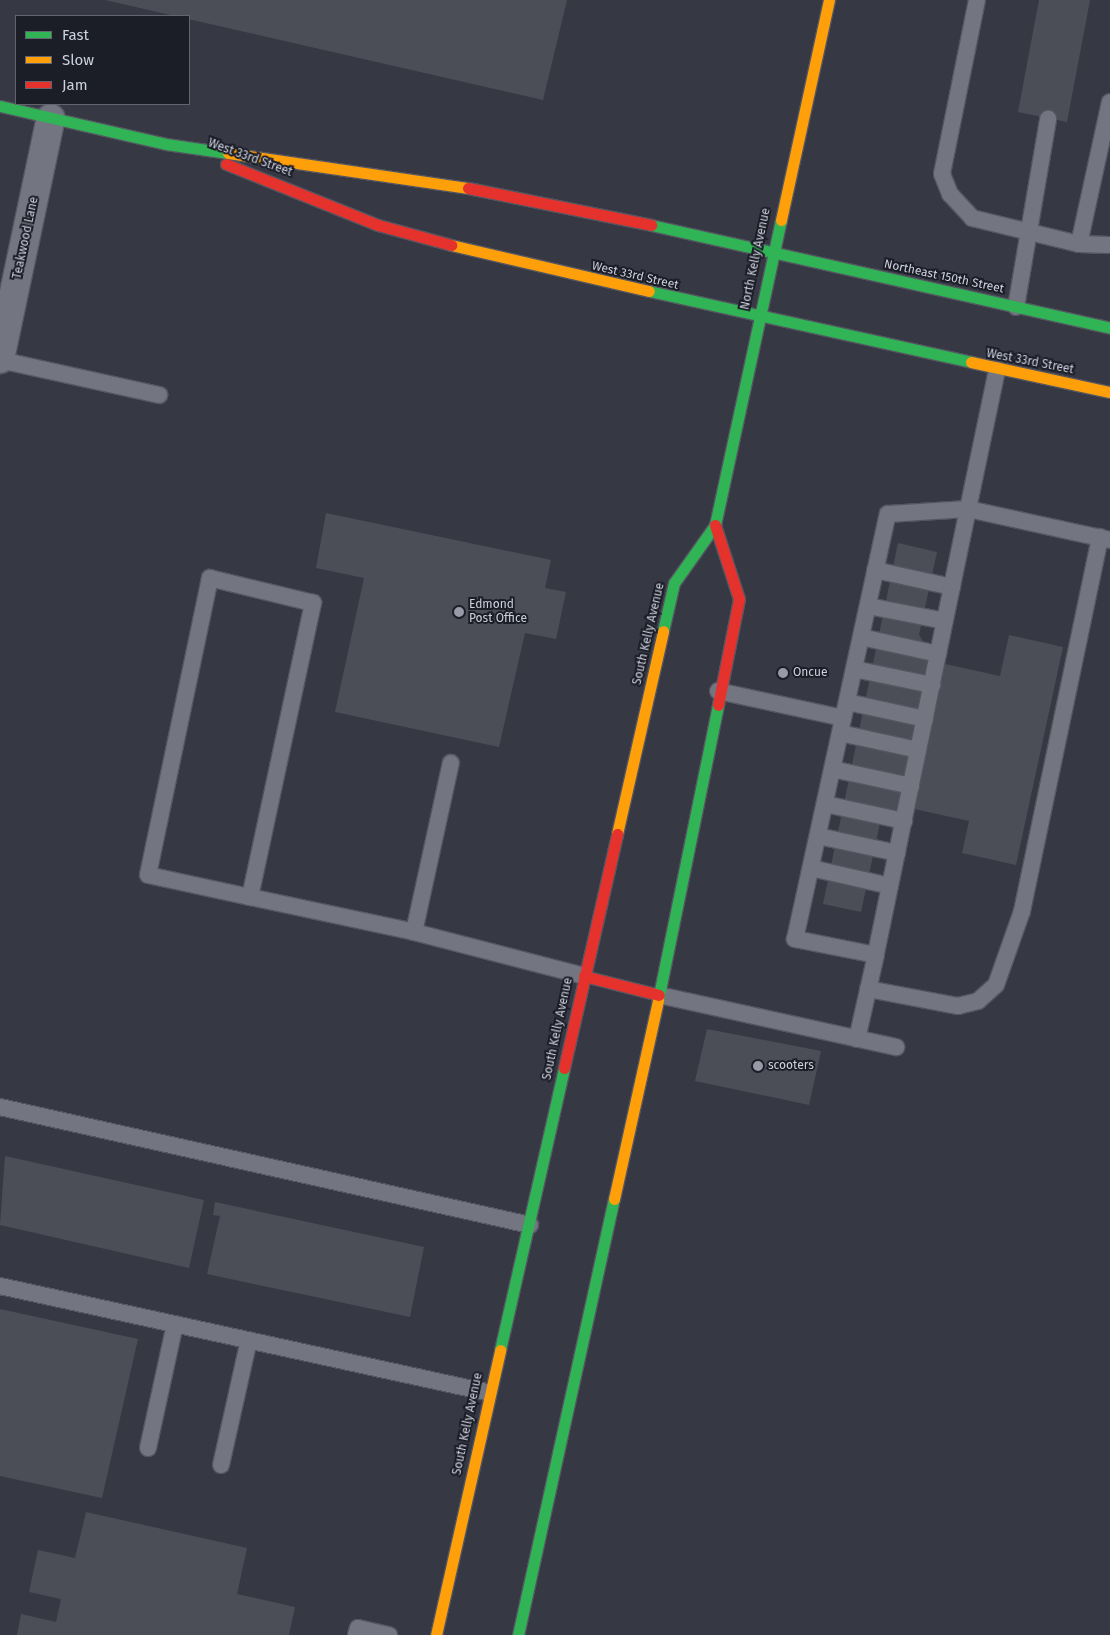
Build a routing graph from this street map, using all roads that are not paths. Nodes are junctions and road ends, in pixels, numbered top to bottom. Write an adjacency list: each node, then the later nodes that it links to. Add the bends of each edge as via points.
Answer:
1 (829, 0): 11 (main road, North Kelly Avenue)
2 (977, 0): 8 (lane, via 942,174 950,194 972,218)
3 (1110, 102): 9 (lane)
4 (0, 106): 5 (main road, West 33rd Street)
5 (51, 118): 7 (main road, West 33rd Street); 15 (street, Teakwood Lane)
6 (1048, 119): 8 (lane)
7 (166, 144): 11 (main road, West 33rd Street, via 515,194); 13 (main road, West 33rd Street, via 278,182 378,225 497,258)
8 (1028, 232): 9 (lane); 12 (lane)
9 (1080, 244): 10 (lane)
10 (1110, 244)
11 (772, 252): 12 (main road, Northeast 150th Street); 13 (main road, North Kelly Avenue)
12 (1016, 307): 14 (main road, Northeast 150th Street)
13 (758, 318): 16 (main road, West 33rd Street); 20 (main road, North Kelly Avenue)
14 (1110, 328)
15 (0, 360): 18 (lane)
16 (997, 370): 17 (main road, West 33rd Street); 19 (lane)
17 (1110, 392)
18 (159, 395)
19 (968, 508): 21 (lane); 22 (lane, via 888,514); 23 (lane)
20 (715, 525): 30 (main road, via 739,599); 46 (main road, South Kelly Avenue, via 674,583)
21 (1105, 538): 47 (lane, via 1022,911 996,985 978,1001 958,1006)
22 (876, 570): 23 (lane); 24 (lane)
23 (952, 587): 25 (lane)
24 (868, 606): 25 (lane); 26 (lane)
25 (945, 622): 27 (lane)
26 (861, 637): 27 (lane); 28 (lane)
27 (938, 654): 29 (lane)
28 (854, 669): 29 (lane); 31 (lane)
29 (932, 685): 32 (lane)
30 (718, 690): 31 (lane); 48 (main road)
31 (843, 717): 32 (lane); 33 (lane); 35 (lane)
32 (925, 719): 33 (lane)
33 (918, 750): 36 (lane)
34 (451, 763): 44 (lane)
35 (832, 769): 36 (lane); 37 (lane)
36 (911, 786): 38 (lane)
37 (825, 804): 38 (lane); 39 (lane)
38 (904, 821): 40 (lane)
39 (818, 836): 40 (lane); 41 (lane)
40 (897, 853): 42 (lane)
41 (811, 868): 42 (lane); 45 (lane, via 796,939)
42 (890, 886): 45 (lane)
43 (250, 897): 43 (lane, via 148,875 210,578 313,603); 44 (lane)
44 (414, 932): 46 (lane)
45 (876, 955): 47 (lane)
46 (584, 976): 48 (main road); 52 (main road, South Kelly Avenue)
47 (868, 989): 49 (lane)
48 (658, 995): 49 (lane); 62 (main road)
49 (856, 1039): 50 (lane)
50 (896, 1047)
51 (0, 1107): 52 (lane)
52 (530, 1225): 56 (main road, South Kelly Avenue)
53 (0, 1286): 54 (lane)
54 (175, 1324): 55 (lane); 57 (lane)
55 (249, 1340): 56 (lane); 58 (lane)
56 (488, 1392): 61 (main road, South Kelly Avenue)
57 (148, 1448)
58 (221, 1465)
59 (356, 1635): 60 (lane, via 358,1628)
60 (389, 1635)
61 (436, 1635)
62 (518, 1635)

